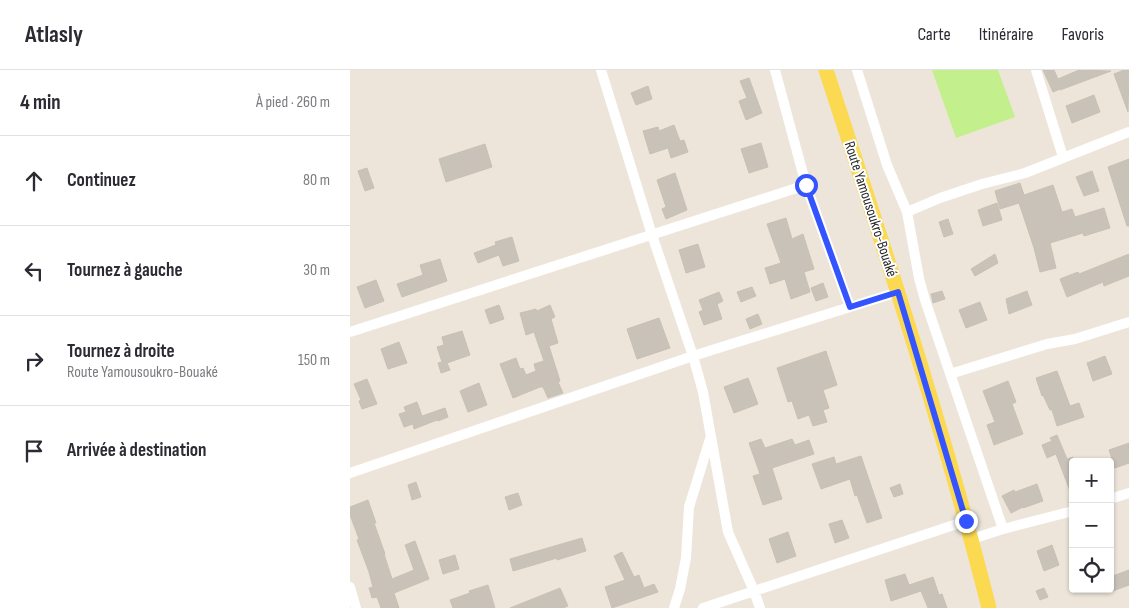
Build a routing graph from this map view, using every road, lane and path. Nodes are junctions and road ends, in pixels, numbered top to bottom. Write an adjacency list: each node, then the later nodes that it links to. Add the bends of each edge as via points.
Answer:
1 (601, 70): 10 (street)
2 (775, 70): 8 (street)
3 (826, 70): 11 (main road, Route Yamousoukro-Bouaké)
4 (858, 70): 9 (street, via 887,165)
5 (1036, 70): 7 (street)
6 (1129, 132): 7 (street)
7 (1064, 157): 9 (street)
8 (806, 185): 10 (street); 12 (street)
9 (907, 212): 16 (street, via 919,278)
10 (652, 235): 14 (street); 15 (street)
11 (898, 292): 12 (street); 22 (main road, Route Yamousoukro-Bouaké)
12 (850, 307): 15 (street)
13 (1129, 322): 16 (street)
14 (350, 332)
15 (693, 356): 17 (street); 18 (street)
16 (950, 374): 23 (street)
17 (711, 438): 26 (street, via 728,532); 28 (street, via 689,507 686,558)
18 (350, 473)
19 (1129, 493): 20 (street)
20 (1114, 498)
21 (1069, 512): 23 (street)
22 (966, 521): 24 (main road, Route Yamousoukro-Bouaké); 26 (street)
23 (1003, 529): 24 (street)
24 (972, 539): 31 (main road, Route Yamousoukro-Bouaké)
25 (350, 587): 27 (street)
26 (754, 591): 29 (street); 30 (street)
27 (356, 608)
28 (674, 608)
29 (703, 608)
30 (760, 608)
31 (989, 608)

